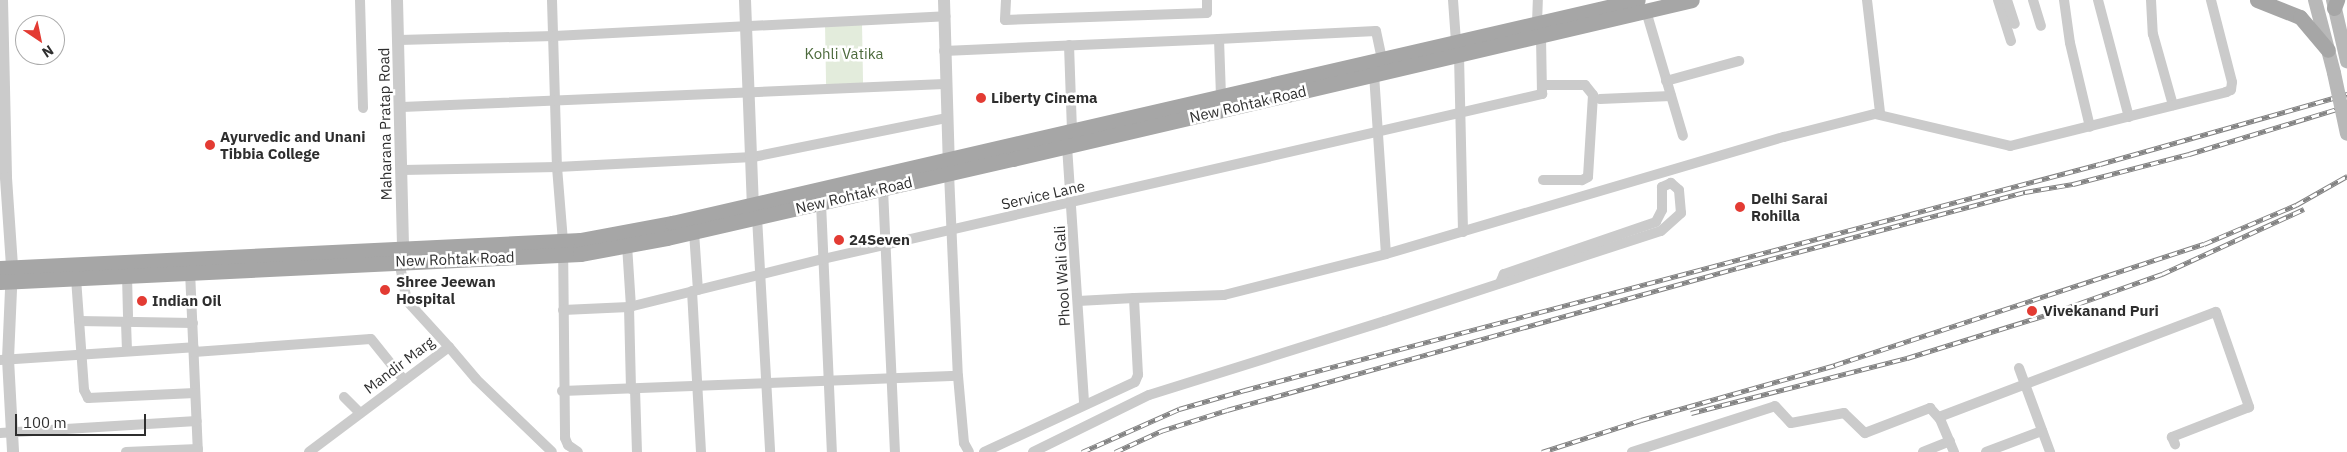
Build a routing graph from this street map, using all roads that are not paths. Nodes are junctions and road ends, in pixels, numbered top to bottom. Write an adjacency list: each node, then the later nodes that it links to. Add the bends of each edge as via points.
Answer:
1 (2, 0): 48 (street)
2 (360, 0): 52 (street)
3 (397, 0): 31 (street, Maharana Pratap Road)
4 (552, 0): 29 (street)
5 (745, 0): 26 (street)
6 (944, 0): 24 (street)
7 (1006, 0): 8 (street, via 1005,20 1207,13)
8 (1207, 0)
9 (1453, 0): 34 (street)
10 (1538, 0): 28 (street)
11 (1692, 0): 23 (main road, New Rohtak Road)
12 (1867, 0): 54 (street)
13 (1998, 0): 32 (street)
14 (2007, 0): 25 (street)
15 (2033, 0): 27 (street)
16 (2064, 0): 57 (street, via 2070,43)
17 (2098, 0): 55 (street)
18 (2151, 0): 50 (street, via 2152,25)
19 (2211, 0): 50 (street, via 2231,90)
20 (2257, 0): 35 (main road, via 2300,17)
21 (2315, 0): 35 (main road)
22 (2335, 2): 39 (main road)
23 (1642, 5): 28 (main road, New Rohtak Road); 41 (street)
24 (945, 16): 26 (street); 36 (street)
25 (2015, 24)
26 (746, 26): 29 (street); 44 (street)
27 (2041, 26)
28 (1539, 29): 34 (main road, New Rohtak Road); 43 (street)
29 (554, 36): 31 (street); 49 (street)
30 (1218, 39): 33 (street); 37 (street, via 1376,31); 46 (street)
31 (399, 40): 51 (street, Maharana Pratap Road)
32 (2011, 41)
33 (1068, 45): 36 (street); 58 (street)
34 (1457, 48): 37 (main road, New Rohtak Road); 40 (main road, New Rohtak Road); 53 (street)
35 (2328, 50): 60 (main road, bridge)
36 (944, 51): 42 (street)
37 (1382, 60): 46 (main road, New Rohtak Road)
38 (1739, 61): 41 (street)
39 (2347, 61)
40 (1374, 74): 59 (street); 62 (main road, New Rohtak Road)
41 (1666, 81): 45 (street)
42 (945, 84): 44 (street); 56 (street)
43 (1542, 85): 53 (street, Service Lane, via 1542,94); 68 (street, via 1586,85 1593,95 1588,177 1582,180)
44 (749, 92): 49 (street); 63 (street)
45 (1671, 96): 47 (street); 61 (street)
46 (1221, 97): 58 (main road, New Rohtak Road)
47 (1600, 99)
48 (3, 102): 67 (street)
49 (557, 102): 51 (street); 65 (street)
50 (2172, 105): 55 (street)
51 (402, 107): 66 (street, Maharana Pratap Road)
52 (363, 108)
53 (1461, 113): 59 (street, Service Lane); 75 (street)
54 (1880, 113): 57 (street, via 2010,146); 75 (street, via 1784,137)
55 (2129, 117): 57 (street)
56 (947, 118): 63 (street); 64 (street)
57 (2090, 127)
58 (1072, 131): 64 (main road, New Rohtak Road)
59 (1378, 132): 71 (street, Service Lane); 79 (street)
60 (2347, 134)
61 (1682, 136)
62 (1067, 146): 64 (main road, New Rohtak Road); 71 (street, Phool Wali Gali)
63 (753, 157): 65 (street); 72 (street)
64 (949, 166): 69 (main road, New Rohtak Road); 72 (main road, New Rohtak Road); 74 (street)
65 (557, 168): 66 (street); 78 (street)
66 (402, 170): 80 (street, Maharana Pratap Road)
67 (3, 178): 83 (street)
68 (1543, 180)
69 (883, 188): 70 (main road, New Rohtak Road); 77 (street)
70 (821, 203): 72 (main road, New Rohtak Road); 81 (street)
71 (1072, 204): 74 (street, Service Lane); 90 (street, Phool Wali Gali)
72 (755, 211): 73 (main road, New Rohtak Road); 78 (main road, New Rohtak Road, via 672,223); 84 (street)
73 (694, 232): 76 (main road, New Rohtak Road); 88 (street)
74 (952, 232): 77 (street, Service Lane); 102 (street)
75 (1463, 232): 79 (street)
76 (628, 245): 78 (main road, New Rohtak Road); 91 (street)
77 (886, 247): 81 (street, Service Lane); 103 (street)
78 (564, 249): 80 (main road, New Rohtak Road); 92 (street)
79 (1386, 254): 89 (street, via 1224,294)
80 (401, 255): 82 (main road, New Rohtak Road); 83 (main road, New Rohtak Road); 96 (street, Mandir Marg, via 407,301)
81 (822, 259): 84 (street, Service Lane); 105 (street)
82 (190, 271): 85 (main road, New Rohtak Road); 95 (street)
83 (6, 274): 86 (main road, New Rohtak Road); 100 (street)
84 (762, 274): 88 (street, Service Lane); 106 (street)
85 (127, 275): 86 (main road, New Rohtak Road); 93 (street)
86 (76, 278): 94 (street)
87 (1500, 284): 87 (street, via 1504,274 1656,222 1662,210 1662,188 1671,183 1679,190 1681,213 1661,231); 134 (street, via 1149,395)
88 (695, 290): 91 (street, Service Lane); 108 (street)
89 (1134, 298): 90 (street); 113 (street, via 1138,379)
90 (1078, 302): 113 (street, Phool Wali Gali)
91 (630, 307): 92 (street, Service Lane); 109 (street)
92 (563, 310): 110 (street)
93 (127, 319): 94 (street); 95 (street); 98 (street)
94 (79, 321): 99 (street)
95 (193, 323): 97 (street)
96 (449, 346): 104 (street, Mandir Marg); 125 (street, via 476,379)
97 (194, 350): 98 (street); 104 (street, via 371,339); 111 (street)
98 (127, 351): 99 (street)
99 (81, 354): 100 (street); 111 (street, via 85,395 93,400)
100 (4, 359): 118 (street)
101 (2019, 368): 107 (street)
102 (958, 376): 103 (street); 132 (street, via 964,443)
103 (891, 378): 105 (street); 131 (street)
104 (404, 380): 114 (street, Mandir Marg)
105 (828, 381): 106 (street); 130 (street)
106 (769, 383): 108 (street); 129 (street)
107 (2024, 383): 115 (street); 117 (street); 120 (street, via 2216,312 2249,407 2172,437)
108 (699, 386): 109 (street); 128 (street)
109 (633, 389): 110 (street); 127 (street)
110 (562, 391): 126 (street, via 565,438 568,445)
111 (195, 393): 116 (street)
112 (344, 398): 114 (street)
113 (1084, 404): 133 (street)
114 (360, 413): 124 (street, Mandir Marg)
115 (1939, 417): 119 (street); 135 (street, via 1933,409 1926,408 1865,433 1844,413 1791,423 1775,406)
116 (197, 421): 118 (street); 121 (street)
117 (2042, 431): 138 (street); 139 (street)
118 (6, 432): 122 (street)
119 (1950, 441): 136 (street); 137 (street)
120 (2175, 444)
121 (198, 450): 123 (street)
122 (13, 452)
123 (126, 452)
124 (309, 452)
125 (552, 452)
126 (578, 452)
127 (637, 452)
128 (702, 452)
129 (770, 452)
130 (832, 452)
131 (895, 452)
132 (969, 452)
133 (984, 452)
134 (1033, 452)
135 (1632, 452)
136 (1923, 452)
137 (1954, 452)
138 (1986, 452)
139 (2050, 452)

